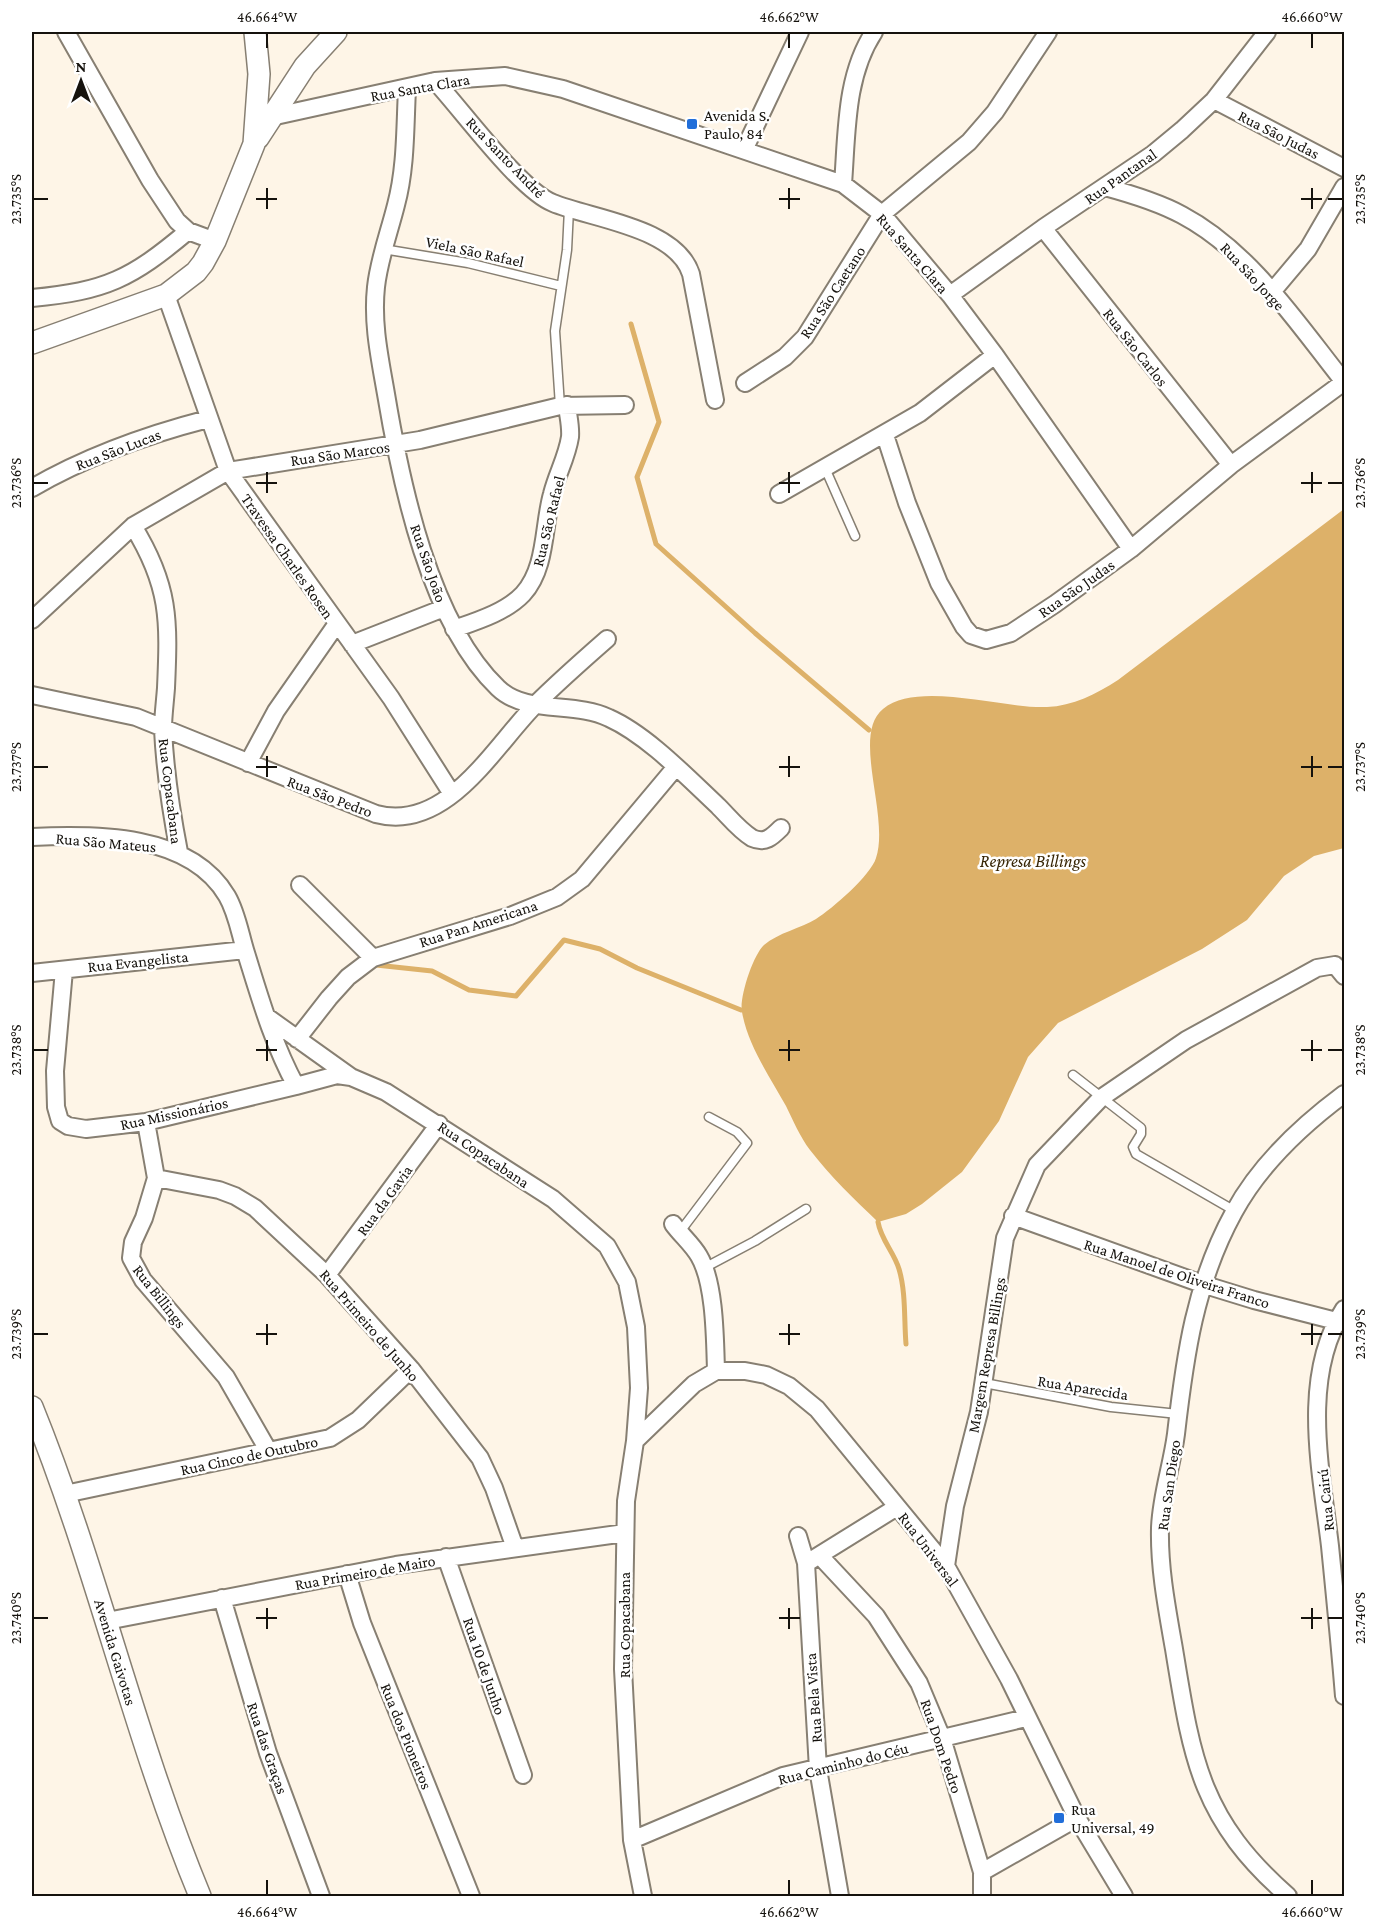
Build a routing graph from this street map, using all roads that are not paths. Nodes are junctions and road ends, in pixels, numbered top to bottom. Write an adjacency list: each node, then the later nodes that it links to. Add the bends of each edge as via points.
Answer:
1 (66, 32): 21 (street, via 150,180)
2 (255, 32): 12 (street, via 259,74)
3 (336, 32): 11 (street, via 305,66)
4 (800, 32): 13 (street)
5 (874, 32): 15 (street, via 854,73)
6 (1048, 32): 19 (street, Rua São Caetano, via 995,112 969,142)
7 (1261, 33): 10 (street, Rua Pantanal)
8 (435, 81): 9 (street, Rua Santa Clara); 13 (street, Rua Santa Clara, via 505,76 527,79); 18 (street, Rua Santo André, via 530,188)
9 (407, 89): 11 (street, Rua Santa Clara); 23 (street, Rua São João, via 402,175)
10 (1214, 100): 14 (street, Rua São Judas); 16 (street, Rua Pantanal, via 1153,154)
11 (271, 117): 12 (street)
12 (254, 144): 22 (street)
13 (744, 150): 15 (street, Rua Santa Clara)
14 (1344, 168)
15 (843, 184): 19 (street, Rua Santa Clara)
16 (1105, 187): 20 (street, Rua Pantanal); 25 (street, Rua São Jorge, via 1183,215 1240,257)
17 (1344, 187): 25 (street, via 1308,249)
18 (569, 209): 24 (lane, Rua São Rafael); 33 (street, Rua Santo André, via 651,234 682,257 691,274)
19 (882, 214): 27 (street, Rua Santa Clara); 32 (street, Rua São Caetano, via 805,338 785,357)
20 (1043, 228): 27 (street, Rua Pantanal); 39 (street, Rua São Carlos)
21 (188, 231): 22 (street); 28 (street, via 139,269 111,284)
22 (215, 241): 26 (street, via 196,272)
23 (383, 249): 24 (lane, Viela São Rafael, via 468,263); 38 (street, Rua São João, via 376,286 376,339)
24 (561, 286): 34 (lane, Rua São Rafael, via 555,331)
25 (1271, 293): 31 (street, Rua São Jorge)
26 (166, 296): 29 (street); 36 (street, Travessa Charles Rosen)
27 (950, 296): 30 (street, Rua Santa Clara)
28 (32, 298)
29 (32, 343)
30 (995, 355): 37 (street); 46 (street, Rua Santa Clara)
31 (1344, 382): 39 (street, Rua São Judas)
32 (745, 383)
33 (715, 400)
34 (563, 405): 35 (street, Rua São Marcos); 38 (street, Rua São Marcos); 50 (street, Rua São Rafael, via 570,423 568,448 552,491 541,555 532,579 513,602)
35 (625, 405)
36 (208, 419): 41 (street, Travessa Charles Rosen); 42 (street, Rua São Lucas, via 120,446)
37 (885, 435): 40 (street); 46 (street, Rua São Judas, via 939,583 972,635 986,640 1011,633)
38 (394, 445): 41 (street, Rua São Marcos); 47 (street, Rua São João)
39 (1231, 465): 46 (street, Rua São Judas)
40 (825, 468): 43 (street); 45 (lane)
41 (228, 471): 44 (street, Rua São Marcos); 49 (street, Travessa Charles Rosen)
42 (32, 488)
43 (779, 494)
44 (133, 526): 48 (street, Rua São Marcos); 55 (street, Rua Copacabana, via 153,559 164,593 167,656)
45 (855, 536)
46 (1131, 549)
47 (444, 608): 50 (street, Rua São João); 52 (street)
48 (32, 620)
49 (336, 625): 52 (street, Travessa Charles Rosen); 56 (street, via 270,720)
50 (454, 629): 54 (street, Rua São João, via 498,688)
51 (607, 639): 54 (street, Rua São Pedro)
52 (352, 644): 58 (street, Travessa Charles Rosen)
53 (32, 694): 55 (street, Rua São Pedro, via 116,712)
54 (535, 705): 57 (street, Rua São João, via 580,708 607,717); 58 (street, Rua São Pedro)
55 (163, 727): 56 (street, Rua São Pedro); 61 (street, Rua Copacabana)
56 (248, 764): 58 (street, Rua São Pedro, via 389,818 418,814)
57 (675, 768): 59 (street, Rua São João, via 752,838 769,839); 64 (street, Rua Pan Americana, via 582,879 557,897)
58 (452, 794)
59 (781, 828)
60 (32, 837): 61 (street, Rua São Mateus, via 121,840)
61 (179, 852): 63 (street, Rua Copacabana, via 203,869 228,897)
62 (300, 885): 64 (street)
63 (245, 950): 65 (street, Rua Evangelista); 68 (street, Rua Copacabana)
64 (374, 958): 69 (street, Rua Pan Americana, via 335,991)
65 (64, 969): 66 (street, Rua Evangelista); 76 (street, Rua Missionários, via 56,1071 60,1121 76,1129)
66 (32, 973)
67 (1344, 975): 74 (street, Margem Represa Billings, via 1335,965 1317,968 1194,1036)
68 (267, 1017): 69 (street); 72 (street, Rua Copacabana)
69 (297, 1039): 71 (street)
70 (1073, 1075): 74 (lane)
71 (351, 1077): 72 (street, Rua Copacabana, via 319,1078); 77 (street, Rua Copacabana, via 386,1092)
72 (296, 1086): 76 (street, Rua Missionários)
73 (1344, 1094): 80 (street, Rua San Diego, via 1287,1142)
74 (1101, 1098): 80 (lane, via 1141,1128 1134,1147 1136,1154); 81 (street, Margem Represa Billings, via 1037,1164)
75 (709, 1117): 82 (lane, via 737,1132 747,1143)
76 (146, 1122): 78 (street, Rua Billings)
77 (439, 1124): 84 (street, Rua da Gavia); 92 (street, Rua Copacabana, via 553,1199 595,1233 617,1262 631,1298 639,1352)
78 (156, 1178): 84 (street, Rua Primeiro de Junho, via 235,1196 255,1209); 93 (street, Rua Billings, via 130,1251 134,1267 226,1377)
79 (806, 1209): 83 (lane)
80 (1235, 1211): 85 (street, Rua San Diego)
81 (1012, 1216): 85 (street, Rua Manoel de Oliveira Franco); 89 (street, Margem Represa Billings, via 1005,1238)
82 (676, 1229): 83 (street)
83 (704, 1268): 88 (street)
84 (327, 1275): 87 (street, Rua Primeiro de Junho)
85 (1202, 1284): 86 (street, Rua Manoel de Oliveira Franco, via 1254,1300); 91 (street, Rua San Diego, via 1189,1330)
86 (1342, 1318): 105 (street, Rua Cairú, via 1324,1356 1317,1419)
87 (411, 1369): 93 (street, Rua Cinco de Outubro, via 347,1429 330,1438); 98 (street, Rua Primeiro de Junho, via 480,1458)
88 (716, 1371): 92 (street, via 694,1384); 95 (street, Rua Universal, via 766,1375 789,1386 817,1409)
89 (984, 1383): 91 (lane, Rua Aparecida, via 1111,1407); 101 (street, Margem Represa Billings, via 955,1506)
90 (32, 1407): 94 (street, Avenida Gaivotas)
91 (1178, 1414): 120 (street, Rua San Diego, via 1161,1513 1161,1555 1192,1753 1218,1816 1234,1841)
92 (635, 1441): 96 (street, Rua Copacabana)
93 (268, 1450): 94 (street, Rua Cinco de Outubro)
94 (65, 1494): 104 (street, Avenida Gaivotas)
95 (897, 1507): 100 (street); 101 (street, Rua Universal)
96 (625, 1533): 98 (street, Rua Primeiro de Mairo); 111 (street, Rua Copacabana, via 624,1669)
97 (798, 1536): 100 (street, Rua Bela Vista)
98 (515, 1548): 99 (street, Rua Primeiro de Mairo)
99 (446, 1557): 102 (street, Rua Primeiro de Mairo); 109 (street, Rua 10 de Junho)
100 (813, 1560): 107 (street, Rua Dom Pedro, via 859,1595 896,1644 920,1683); 108 (street, Rua Bela Vista)
101 (946, 1566): 106 (street, Rua Universal, via 986,1634)
102 (347, 1574): 103 (street, Rua Primeiro de Mairo); 115 (street, Rua dos Pioneiros, via 362,1623)
103 (222, 1598): 104 (street, Rua Primeiro de Mairo); 114 (street, Rua das Graças, via 268,1753)
104 (107, 1621): 113 (street, Avenida Gaivotas, via 147,1752)
105 (1344, 1696)
106 (1026, 1718): 107 (street, Rua Caminho do Céu); 110 (street, Rua Universal)
107 (942, 1738): 108 (street, Rua Caminho do Céu); 112 (street, Rua Dom Pedro)
108 (818, 1769): 111 (street, Rua Caminho do Céu, via 783,1776); 117 (street, Rua Bela Vista)
109 (523, 1775)
110 (1077, 1818): 112 (street); 119 (street, Rua Universal)
111 (632, 1840): 116 (street, Rua Copacabana)
112 (982, 1872): 118 (street, Rua Dom Pedro)
113 (200, 1896)
114 (321, 1896)
115 (471, 1896)
116 (643, 1896)
117 (840, 1896)
118 (982, 1896)
119 (1124, 1896)
120 (1288, 1896)

